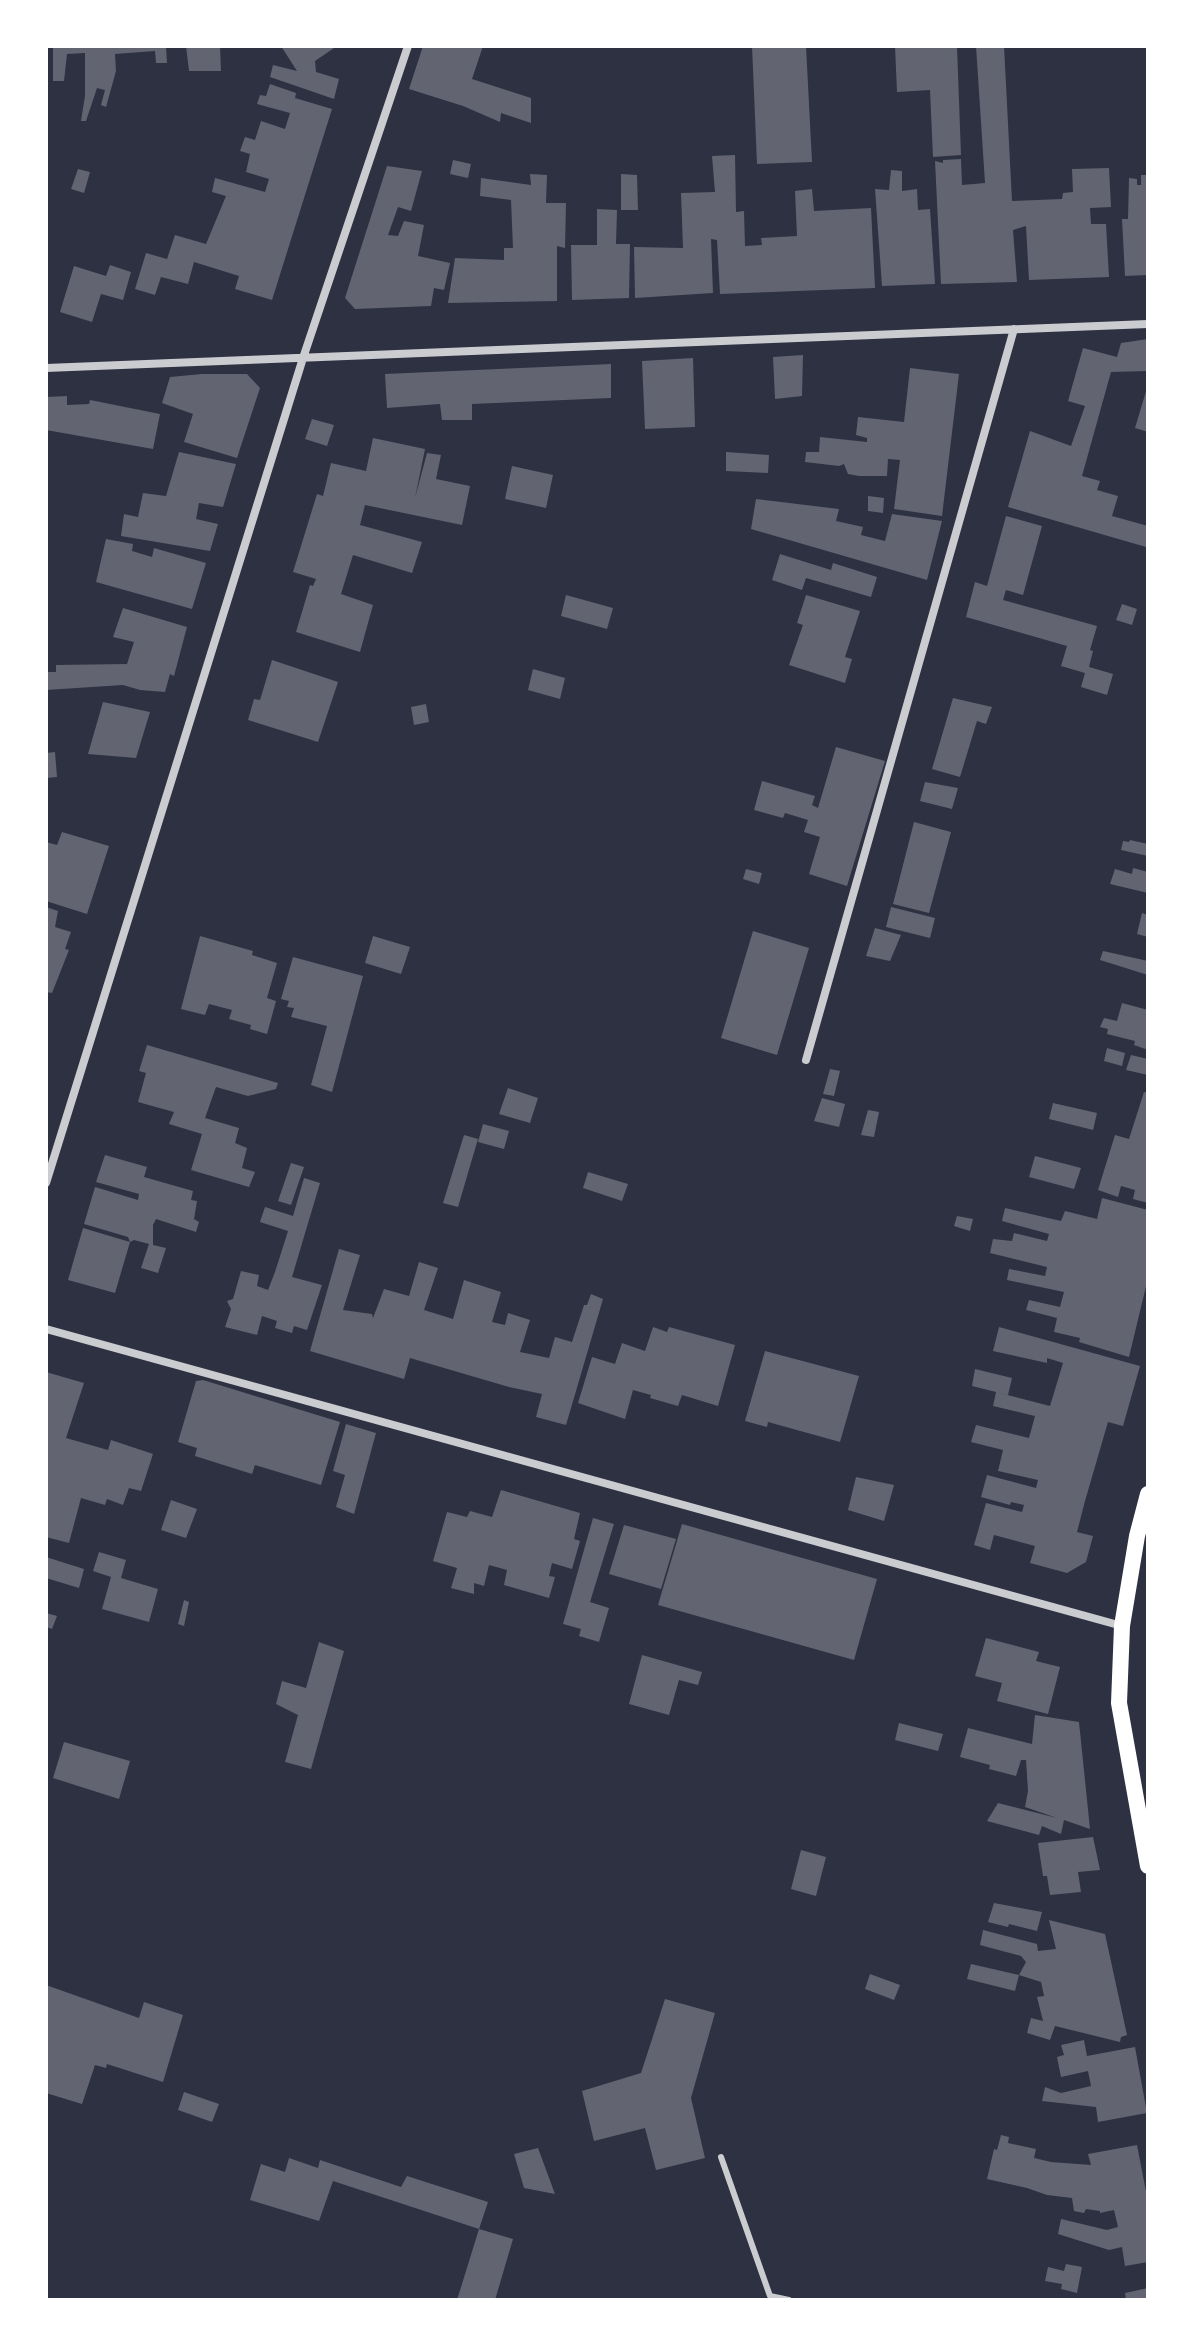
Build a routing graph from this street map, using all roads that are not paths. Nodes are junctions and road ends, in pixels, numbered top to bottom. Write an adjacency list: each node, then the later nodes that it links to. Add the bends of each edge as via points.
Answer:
1 (408, 46): 4 (street)
2 (1148, 324): 3 (street)
3 (1014, 329): 4 (street); 6 (street)
4 (303, 358): 5 (street); 7 (street)
5 (46, 368)
6 (806, 1060)
7 (46, 1183)
8 (46, 1329): 10 (street)
9 (1148, 1494): 10 (main road)
10 (1122, 1626): 11 (main road, via 1119,1703)
11 (1148, 1866)
12 (721, 2157): 13 (lane, via 770,2296)
13 (789, 2300)

